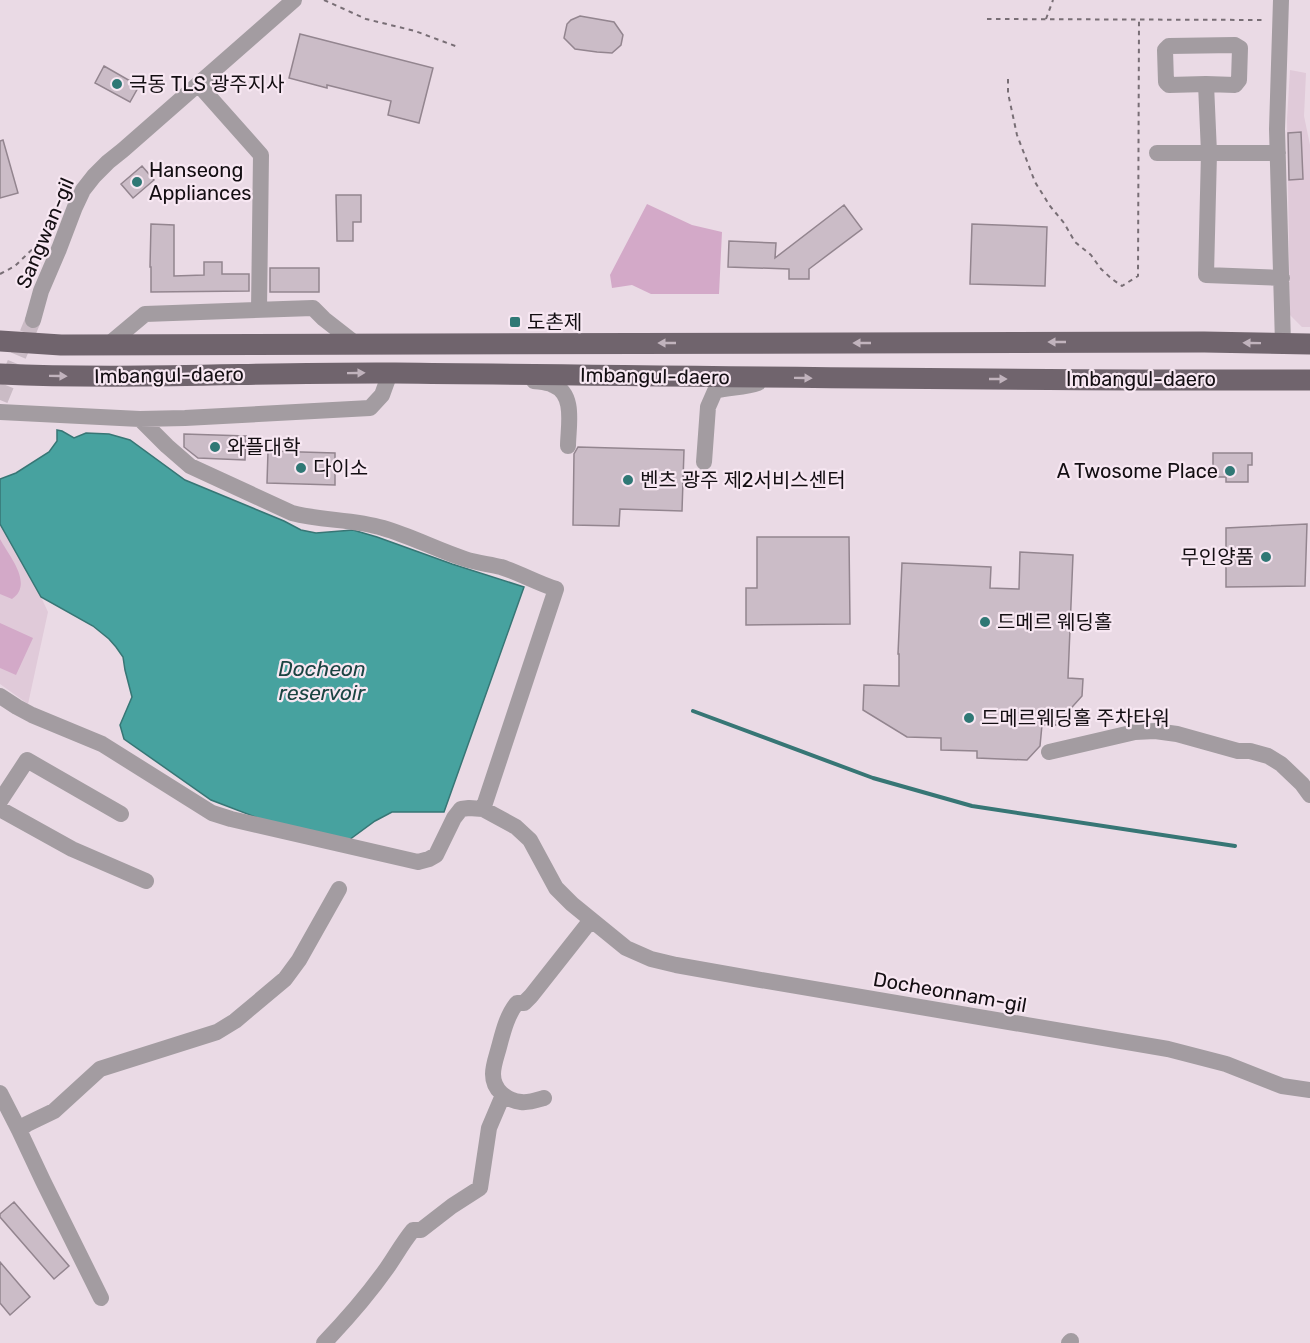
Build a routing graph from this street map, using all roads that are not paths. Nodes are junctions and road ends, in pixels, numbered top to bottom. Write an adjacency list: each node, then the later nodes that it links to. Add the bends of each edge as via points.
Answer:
1 (294, 0): 3 (street, Sangwan-gil)
2 (1281, 0): 7 (street)
3 (198, 84): 9 (street, via 261,155); 10 (street, Sangwan-gil, via 108,162 83,190)
4 (1206, 84): 4 (street, via 1169,85 1165,50 1168,46 1239,48 1239,80 1235,85); 6 (street)
5 (1157, 153): 6 (street)
6 (1209, 153): 7 (street); 8 (street, via 1206,275)
7 (1278, 153): 8 (street)
8 (1282, 278): 13 (street)
9 (259, 310): 12 (street, via 313,308); 15 (street, via 145,314)
10 (33, 320)
11 (0, 341): 15 (main road, Imbangul-daero)
12 (356, 344): 13 (main road, Imbangul-daero, one-way to 12); 15 (main road, Imbangul-daero)
13 (1283, 344): 14 (main road, Imbangul-daero)
14 (1310, 344)
15 (108, 345)
16 (390, 373): 17 (main road, Imbangul-daero, one-way to 16); 18 (main road, Imbangul-daero); 22 (street, via 382,395 370,408)
17 (0, 374)
18 (504, 374): 19 (main road, Imbangul-daero); 23 (street, via 555,385 565,394 569,407)
19 (776, 378): 20 (main road, Imbangul-daero, one-way to 20); 24 (street, via 715,391 708,407)
20 (1310, 380)
21 (0, 412): 22 (street)
22 (140, 418): 30 (street, via 190,466 292,513 383,528 556,589)
23 (568, 446)
24 (704, 462)
25 (0, 696): 30 (street, via 32,715 102,744 212,813 231,819 418,862 435,855 461,809)
26 (1049, 752): 27 (street, via 1135,732 1177,734 1238,752 1268,756)
27 (1310, 795)
28 (0, 801): 31 (street, via 27,760)
29 (0, 808): 32 (street, via 72,849)
30 (483, 809): 34 (street, Docheonnam-gil, via 516,826 530,840 556,888)
31 (121, 814)
32 (146, 880)
33 (339, 889): 39 (street, via 285,979 235,1021 217,1032 100,1070 54,1111)
34 (591, 920): 35 (street, Docheonnam-gil, via 626,948 676,965 1168,1049 1226,1064 1282,1086); 37 (street, via 531,996 511,1011 493,1071)
35 (1310, 1090)
36 (0, 1093): 39 (street)
37 (503, 1095): 38 (street, via 523,1102); 41 (street, via 489,1128 480,1188 421,1230 413,1230 370,1292)
38 (544, 1098)
39 (20, 1130): 40 (street)
40 (101, 1298)
41 (324, 1343)

